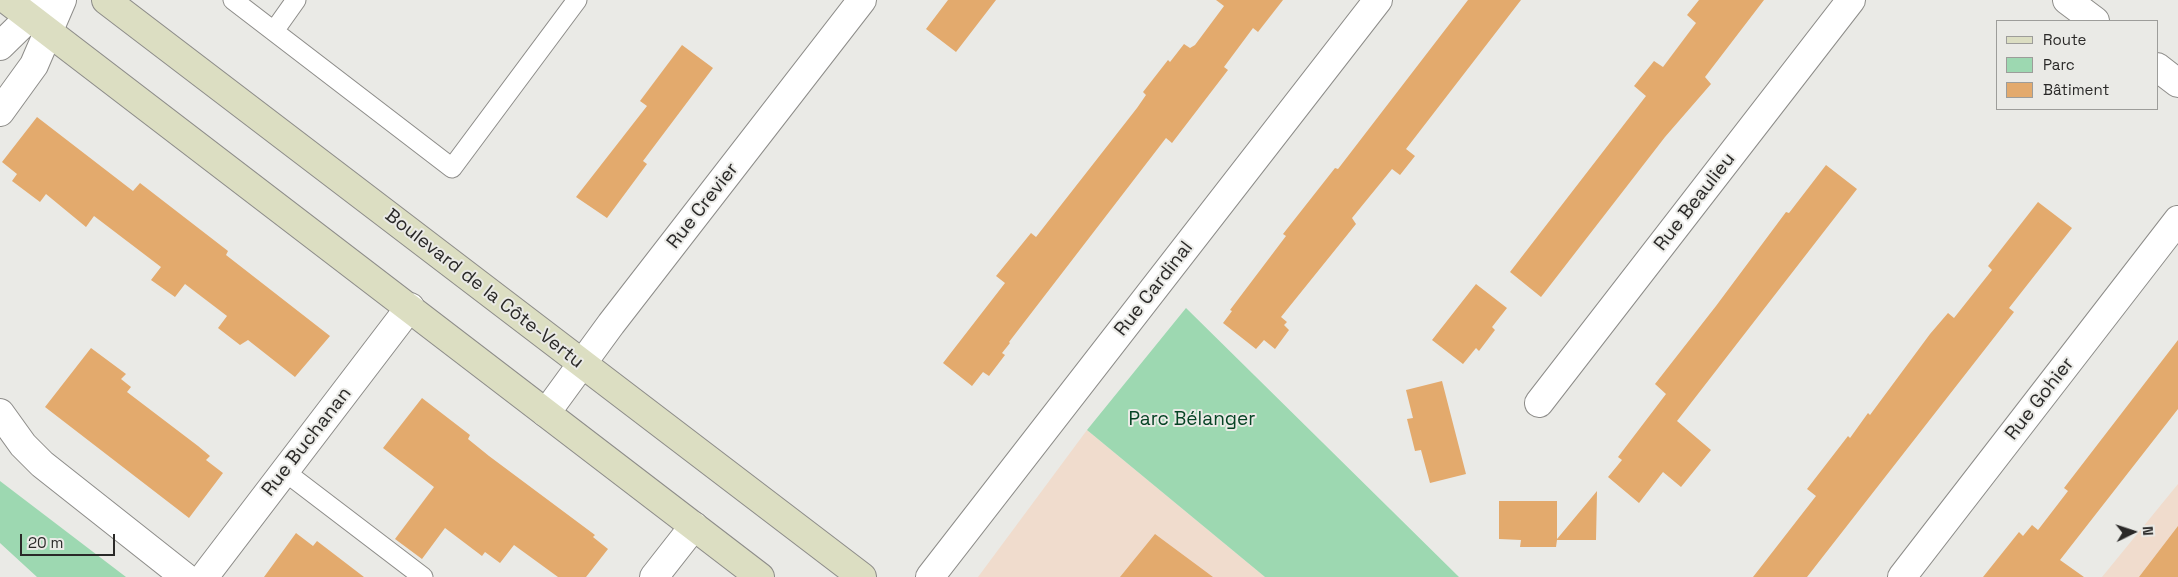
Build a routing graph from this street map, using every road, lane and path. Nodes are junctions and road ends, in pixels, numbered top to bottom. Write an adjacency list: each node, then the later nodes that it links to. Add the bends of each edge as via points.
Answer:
1 (7, 0): 11 (main road)
2 (62, 0): 11 (street)
3 (106, 0): 20 (main road, Boulevard de la Côte-Vertu)
4 (233, 0): 13 (lane)
5 (296, 0): 13 (lane)
6 (577, 0): 13 (lane, via 452,168)
7 (862, 0): 20 (street, Rue Crevier)
8 (1378, 0): 32 (street, Rue Cardinal)
9 (1851, 0): 21 (street, Rue Beaulieu)
10 (2067, 0): 12 (street)
11 (42, 16): 14 (street); 17 (street, via 27,77); 19 (main road)
12 (2094, 20)
13 (274, 31)
14 (0, 46)
15 (2158, 68): 16 (street)
16 (2178, 83)
17 (0, 112)
18 (2178, 220): 33 (street, Rue Gohier)
19 (410, 307): 23 (main road); 24 (street, Rue Buchanan)
20 (582, 364): 23 (street, Rue Crevier); 31 (main road, Boulevard de la Côte-Vertu)
21 (1539, 403)
22 (0, 413): 26 (street, via 42,464)
23 (546, 413): 25 (main road)
24 (284, 471): 27 (street, Rue Buchanan); 28 (lane)
25 (694, 526): 29 (street); 30 (main road)
26 (185, 577)
27 (204, 577)
28 (422, 577)
29 (654, 577)
30 (760, 577)
31 (862, 577)
32 (930, 577)
33 (1902, 577)

